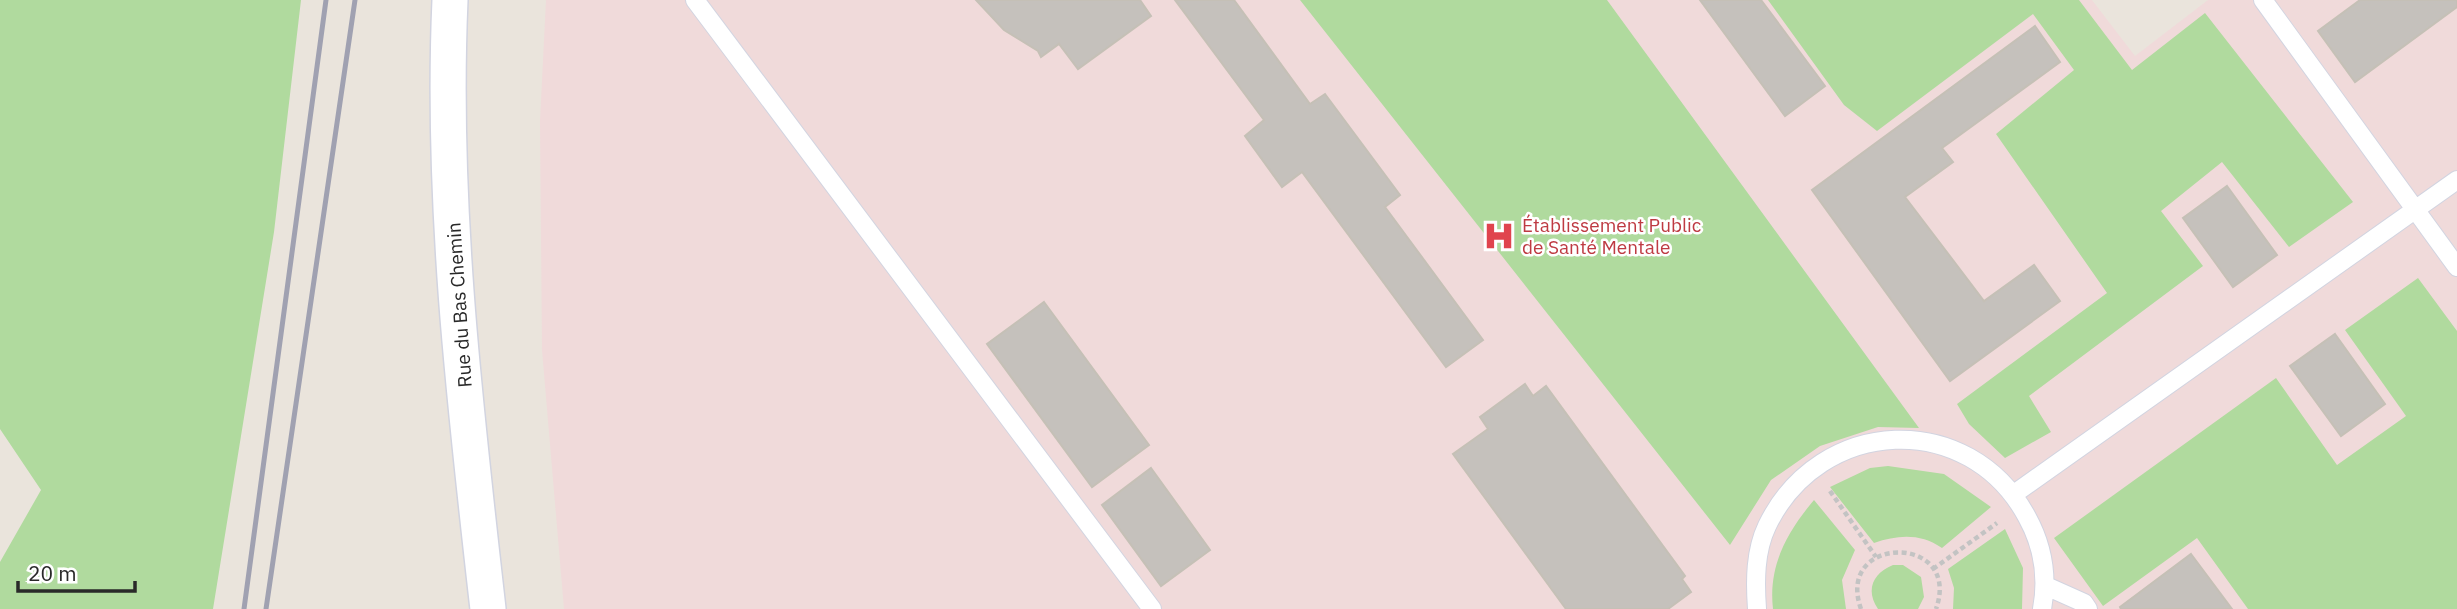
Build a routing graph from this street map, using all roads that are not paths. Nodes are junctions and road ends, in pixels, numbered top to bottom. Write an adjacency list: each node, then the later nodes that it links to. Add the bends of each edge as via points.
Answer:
1 (450, 0): 9 (street, Rue du Bas Chemin, via 447,149 461,351)
2 (695, 0): 10 (lane)
3 (2263, 0): 5 (lane)
4 (2457, 180): 5 (lane)
5 (2415, 209): 6 (lane); 7 (lane)
6 (2457, 267)
7 (2018, 500): 8 (lane, via 2038,537); 11 (lane, via 1986,467 1952,448 1909,439 1864,443 1824,460 1790,489 1766,527 1755,570)
8 (2046, 586): 12 (lane); 13 (lane)
9 (488, 609)
10 (1152, 609)
11 (1756, 609)
12 (2042, 609)
13 (2088, 609)

